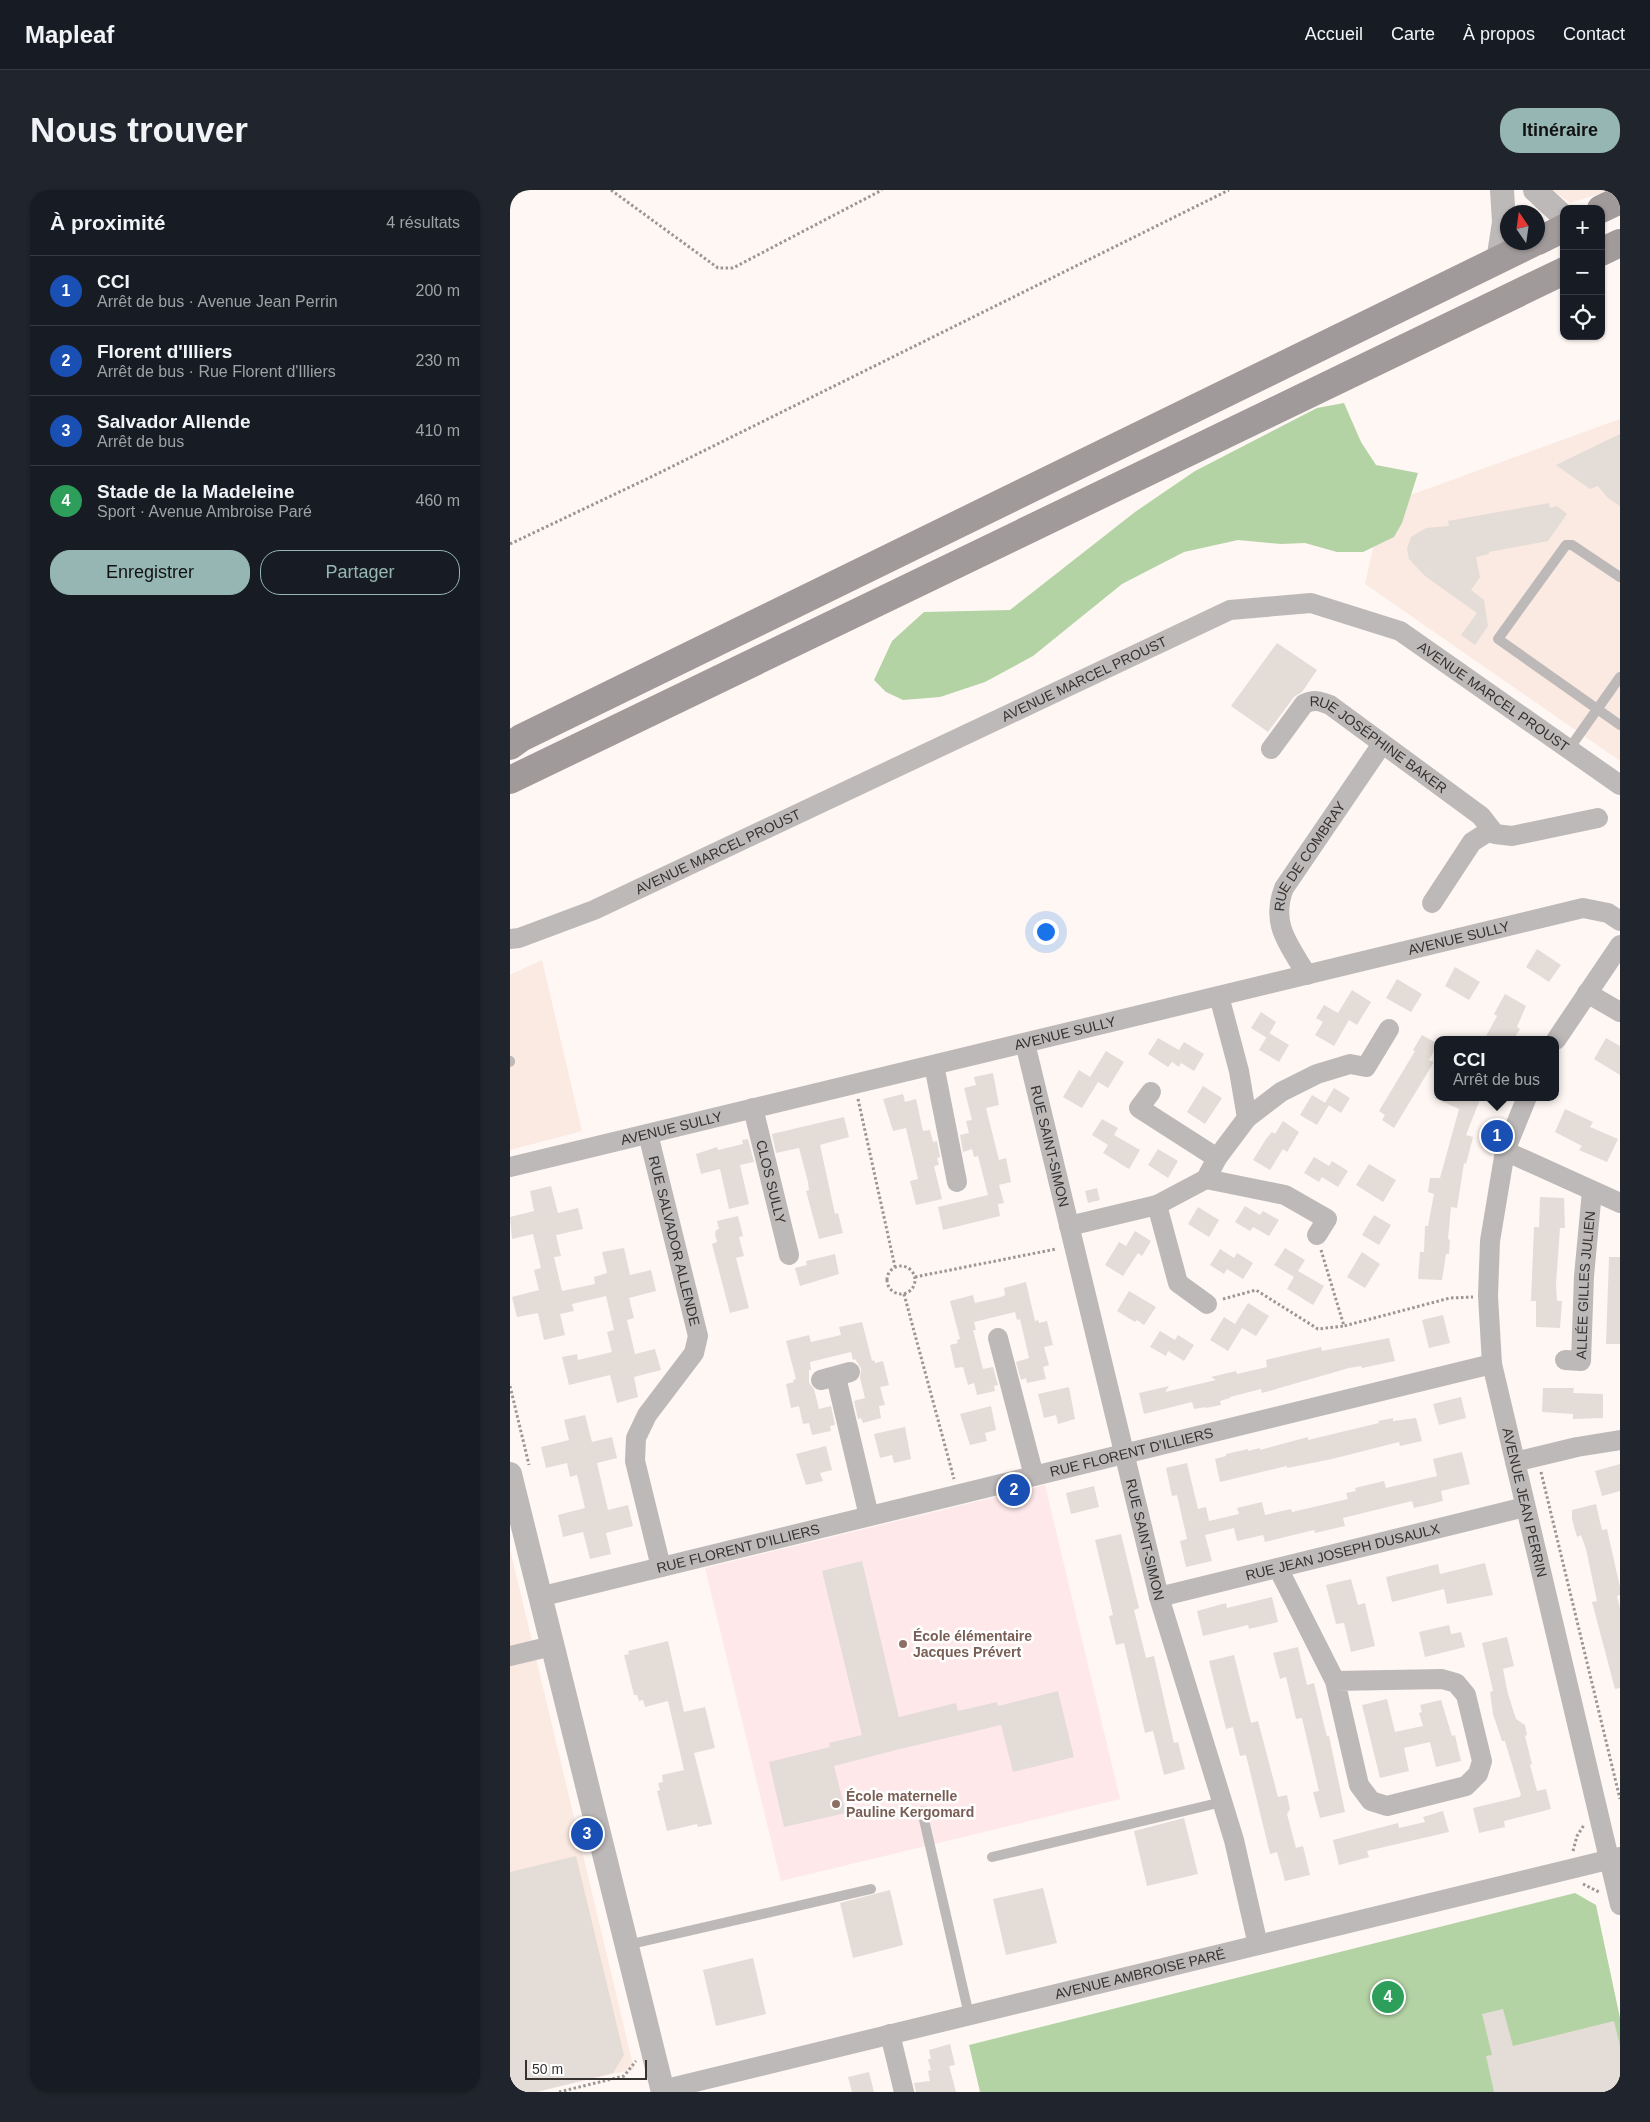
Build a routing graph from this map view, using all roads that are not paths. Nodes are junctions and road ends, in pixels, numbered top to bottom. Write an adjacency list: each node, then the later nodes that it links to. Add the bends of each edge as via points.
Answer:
1 (1502, 190): 11 (street, via 1504,222)
2 (1535, 190): 5 (street)
3 (1620, 200): 4 (main road)
4 (1605, 207)
5 (1560, 212)
6 (1560, 230): 7 (main road)
7 (1545, 238)
8 (1620, 243): 10 (main road)
9 (1520, 250): 11 (main road)
10 (1605, 250)
11 (1498, 261): 18 (main road)
12 (1560, 272): 21 (main road)
13 (1620, 577): 15 (lane, via 1572,545 1566,545 1498,639)
14 (1620, 677): 15 (lane)
15 (1598, 709): 16 (lane); 20 (lane)
16 (1620, 725)
17 (1382, 744): 19 (street, RUE JOSÉPHINE BAKER, via 1330,705 1311,701 1304,704); 24 (street, RUE JOSÉPHINE BAKER, via 1481,816); 31 (street, RUE DE COMBRAY, via 1284,888 1278,902 1282,934)
18 (510, 746)
19 (1271, 749)
20 (1569, 749): 22 (street, AVENUE MARCEL PROUST); 28 (street, AVENUE MARCEL PROUST, via 1400,631 1311,604 1230,610 594,910)
21 (510, 780)
22 (1620, 785)
23 (1598, 818): 24 (street, via 1512,836 1495,834)
24 (1491, 830): 25 (street, via 1472,842)
25 (1432, 903)
26 (1620, 921): 31 (street, AVENUE SULLY, via 1608,913 1583,908)
27 (510, 928): 28 (street, AVENUE MARCEL PROUST)
28 (534, 931): 29 (street, AVENUE MARCEL PROUST)
29 (510, 939)
30 (1620, 945): 32 (street)
31 (1307, 975): 33 (street, AVENUE SULLY)
32 (1587, 993): 34 (street); 36 (street)
33 (1219, 996): 37 (street, AVENUE SULLY); 42 (street)
34 (1620, 1012)
35 (1389, 1029): 42 (street, via 1366,1067 1350,1064 1317,1074 1281,1092)
36 (1559, 1036)
37 (1025, 1043): 38 (street, AVENUE SULLY); 53 (street, RUE SAINT-SIMON)
38 (934, 1065): 41 (street, AVENUE SULLY); 48 (street)
39 (1151, 1092): 45 (street, via 1139,1108)
40 (1525, 1101): 44 (street, AVENUE JEAN PERRIN)
41 (753, 1108): 43 (street, AVENUE SULLY); 54 (street, CLOS SULLY)
42 (1248, 1118): 45 (street)
43 (648, 1134): 46 (street, AVENUE SULLY); 67 (street, RUE SALVADOR ALLENDE, via 698,1336 694,1353 647,1415 636,1438 635,1461)
44 (1505, 1151): 49 (street); 58 (street, AVENUE JEAN PERRIN, via 1490,1241 1488,1296)
45 (1217, 1158): 47 (street)
46 (510, 1167)
47 (1206, 1180): 51 (street); 52 (street, via 1285,1196 1326,1219)
48 (957, 1182)
49 (1592, 1191): 50 (street); 57 (street, ALLÉE GILLES JULIEN, via 1581,1361)
50 (1620, 1203)
51 (1157, 1204): 53 (street); 55 (street, via 1178,1283)
52 (1317, 1235)
53 (1072, 1236): 61 (street, RUE SAINT-SIMON)
54 (789, 1255)
55 (1207, 1304)
56 (999, 1338): 64 (street)
57 (1565, 1360)
58 (1492, 1364): 61 (street, RUE FLORENT D'ILLIERS); 62 (street, AVENUE JEAN PERRIN)
59 (836, 1377): 66 (street)
60 (1620, 1440): 62 (street)
61 (1124, 1454): 64 (street, RUE FLORENT D'ILLIERS); 70 (street, RUE SAINT-SIMON)
62 (1515, 1462): 65 (street, AVENUE JEAN PERRIN)
63 (510, 1474): 69 (street)
64 (1034, 1476): 66 (street, RUE FLORENT D'ILLIERS)
65 (1525, 1507): 68 (street, RUE JEAN JOSEPH DUSAULX); 77 (street, AVENUE JEAN PERRIN)
66 (870, 1516): 67 (street, RUE FLORENT D'ILLIERS)
67 (662, 1567): 69 (street, RUE FLORENT D'ILLIERS)
68 (1278, 1568): 70 (street, RUE JEAN JOSEPH DUSAULX); 73 (street)
69 (539, 1597): 71 (street)
70 (1159, 1597): 74 (street, RUE SAINT-SIMON)
71 (552, 1646): 72 (street); 80 (street)
72 (510, 1656)
73 (1335, 1681): 73 (street, via 1359,1785 1370,1800 1387,1806 1466,1786 1478,1774 1482,1760 1466,1695 1456,1683 1442,1679)
74 (1222, 1802): 76 (lane); 81 (street, RUE SAINT-SIMON)
75 (922, 1811): 82 (lane)
76 (992, 1857)
77 (1614, 1859): 79 (street, AVENUE JEAN PERRIN); 81 (street, AVENUE AMBROISE PARÉ)
78 (871, 1889): 80 (lane)
79 (1620, 1905)
80 (626, 1945): 84 (street)
81 (1258, 1945): 82 (street, AVENUE AMBROISE PARÉ)
82 (969, 2015): 83 (street, AVENUE AMBROISE PARÉ)
83 (890, 2034): 84 (street, AVENUE AMBROISE PARÉ); 85 (street)
84 (659, 2091)
85 (904, 2092)

